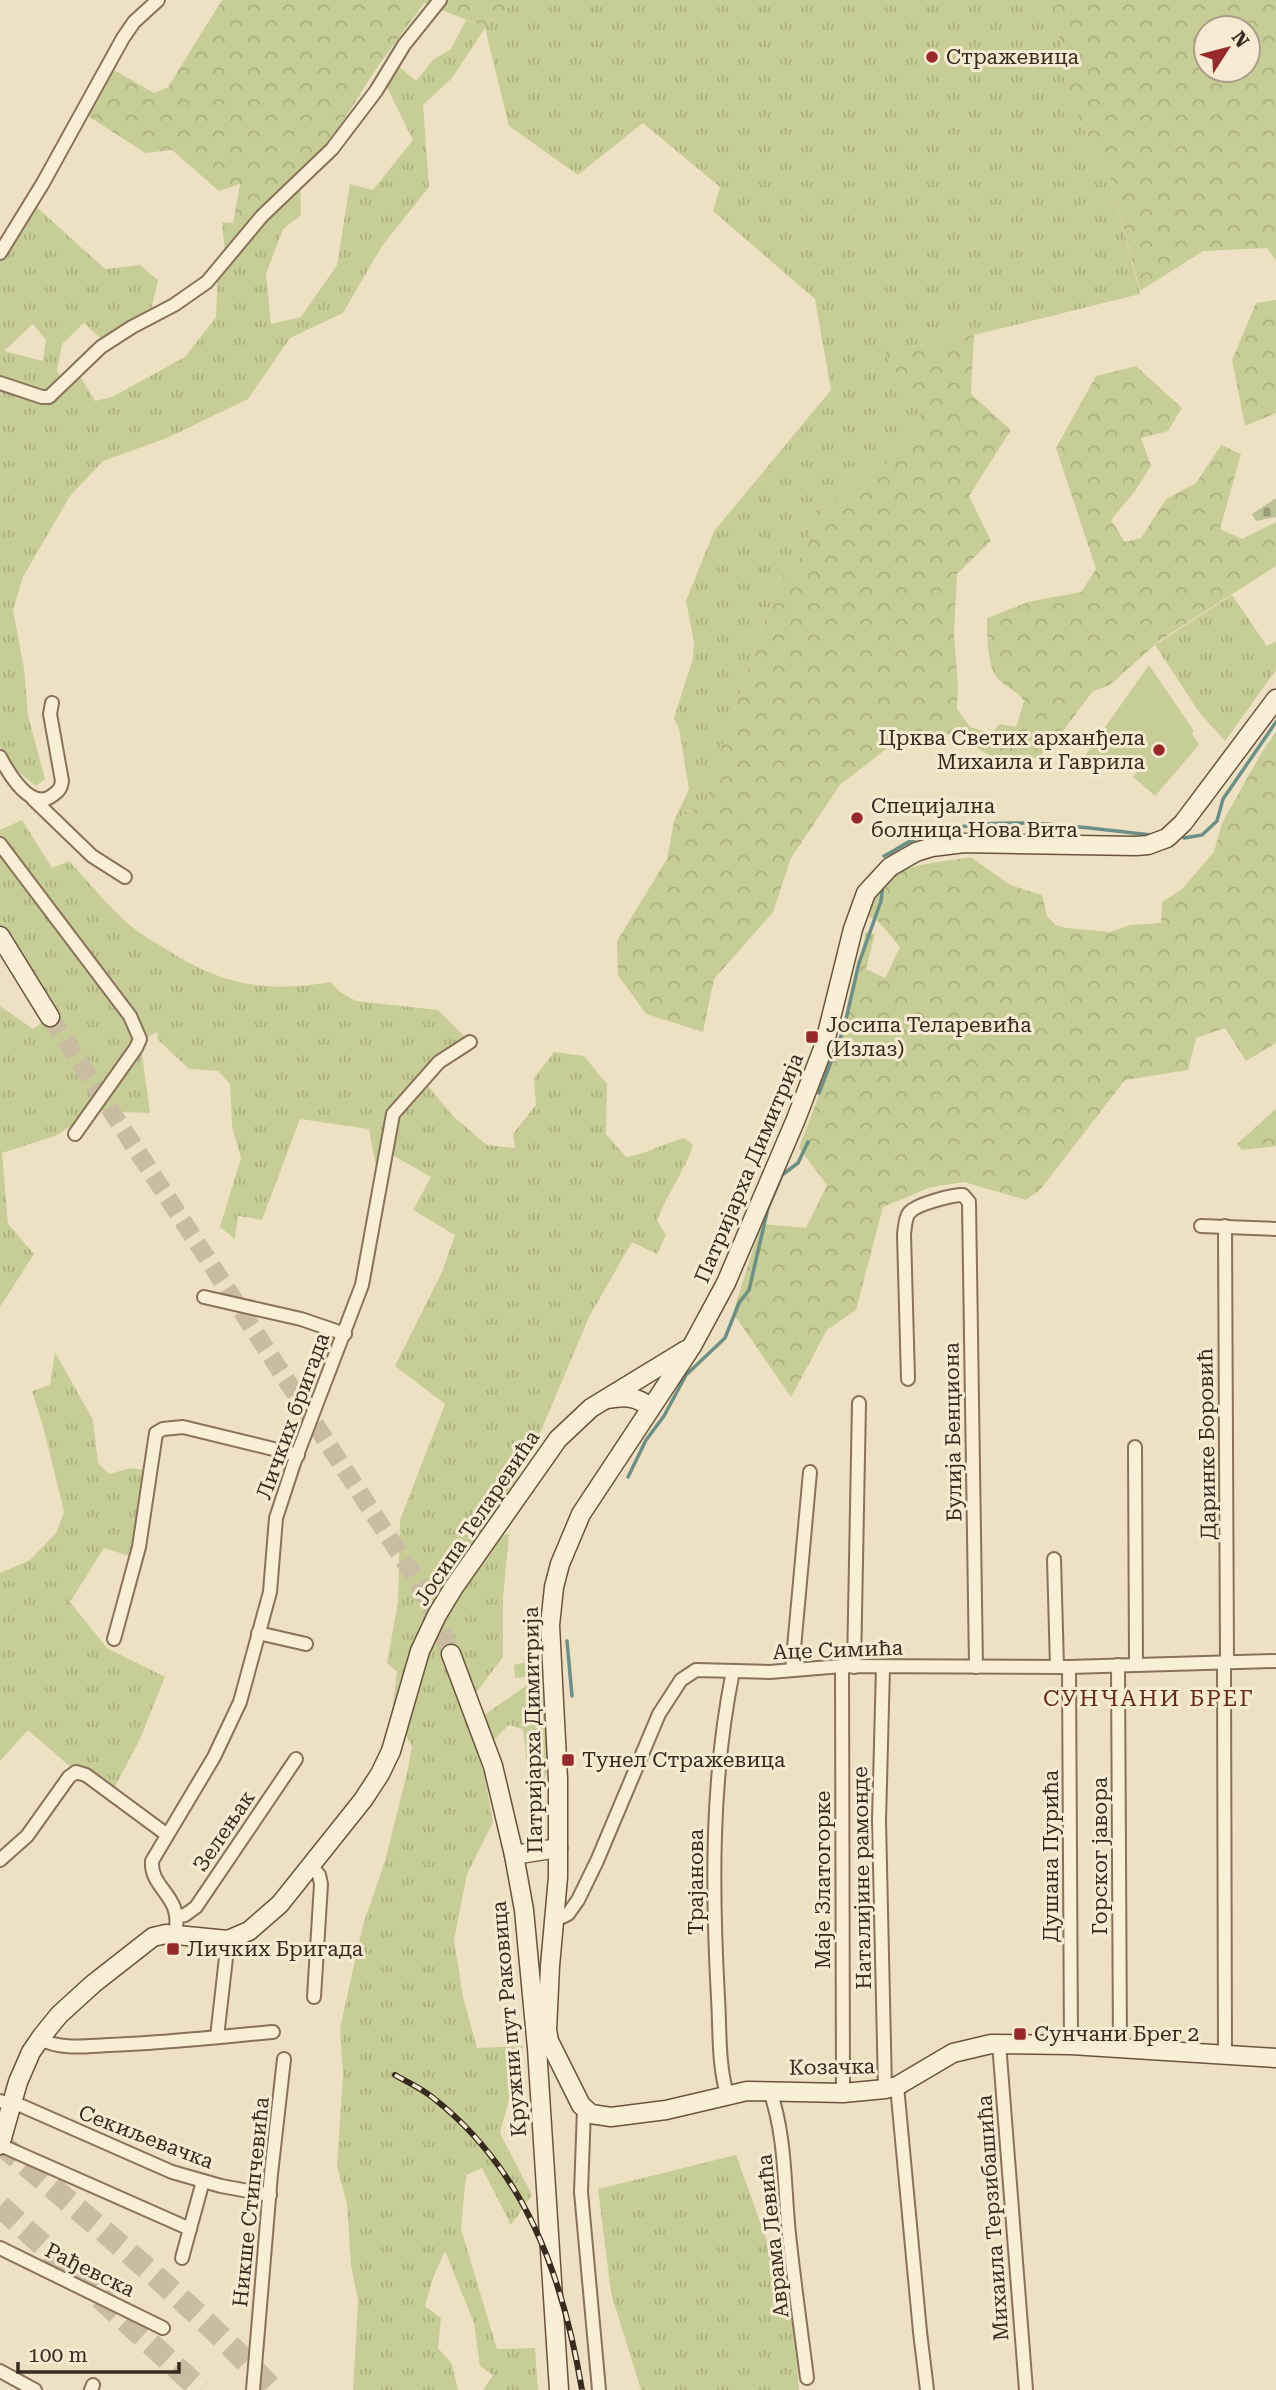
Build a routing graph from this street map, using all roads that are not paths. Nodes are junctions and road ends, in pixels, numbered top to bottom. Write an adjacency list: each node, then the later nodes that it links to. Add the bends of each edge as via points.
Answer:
1 (158, 0): 3 (street, via 123,38)
2 (440, 0): 4 (street, via 332,149 254,226 207,282 101,347 49,397)
3 (0, 253)
4 (0, 383)
5 (1276, 699): 20 (main road, Патријарха Димитрија, via 1167,838 1122,847 944,845 898,861 870,886 859,907 816,1069 726,1283)
6 (52, 703): 8 (street, via 61,788 47,799)
7 (0, 757): 8 (street)
8 (33, 799): 10 (street, via 92,856)
9 (0, 844): 14 (street, via 131,1016 139,1039)
10 (125, 877)
11 (0, 936): 12 (main road)
12 (50, 1017)
13 (470, 1042): 19 (street, Личких бригада, via 439,1062 393,1114 362,1285)
14 (75, 1134)
15 (1201, 1226): 16 (street)
16 (1225, 1226): 17 (street); 35 (street, Даринке Боровић)
17 (1276, 1229)
18 (204, 1297): 19 (street)
19 (345, 1334): 27 (street, Личких бригада)
20 (692, 1346): 22 (main road, Јосипа Теларевића); 25 (main road, Патријарха Димитрија)
21 (908, 1379): 40 (street, Булија Бенциона, via 907,1217 915,1208 954,1195 966,1198)
22 (629, 1384): 23 (main road, Јосипа Теларевића); 25 (main road, via 650,1392)
23 (604, 1400): 25 (main road, via 629,1397); 49 (main road, Јосипа Теларевића, via 558,1439 454,1587 420,1651 386,1763)
24 (859, 1403): 38 (street, Маје Златогорке)
25 (652, 1404): 46 (main road, Патријарха Димитрија, via 581,1514 554,1587 550,1647)
26 (1135, 1447): 36 (street)
27 (298, 1455): 30 (street, Личких бригада, via 275,1524 270,1592); 31 (street, via 183,1427 156,1433 139,1548)
28 (810, 1472): 42 (street)
29 (1054, 1559): 41 (street, Душана Пурића)
30 (258, 1633): 32 (street); 45 (street, Личких бригада, via 240,1702 224,1739)
31 (114, 1639)
32 (306, 1644)
33 (451, 1654): 47 (main road, Кружни пут Раковица, via 487,1747)
34 (1276, 1661): 35 (street, Аце Симића)
35 (1226, 1662): 36 (street, Аце Симића); 61 (street, Даринке Боровић)
36 (1136, 1664): 37 (street, Аце Симића)
37 (1118, 1665): 41 (street, Аце Симића); 60 (street, Горског јавора)
38 (848, 1667): 39 (street, Аце Симића); 42 (street, Аце Симића); 66 (street, Маје Златогорке)
39 (883, 1667): 40 (street, Аце Симића); 64 (street, Наталијине рамонде, via 879,1821)
40 (976, 1667): 41 (street, Аце Симића)
41 (1063, 1667): 59 (street, Душана Пурића)
42 (792, 1670): 43 (street, Аце Симића)
43 (733, 1671): 51 (street, Аце Симића, via 696,1670 681,1680 659,1714 578,1900 568,1914); 67 (street, Трајанова, via 713,1857)
44 (296, 1759): 50 (street, Зелењак, via 196,1907)
45 (166, 1834): 48 (street, via 76,1772 27,1836); 50 (street, Личких бригада, via 151,1867)
46 (558, 1849): 47 (main road); 51 (main road, Патријарха Димитрија)
47 (514, 1855): 81 (main road, Кружни пут Раковица, via 537,2048)
48 (0, 1860)
49 (311, 1865): 53 (main road, Јосипа Теларевића, via 264,1920); 54 (street, via 321,1884)
50 (178, 1916): 52 (street)
51 (553, 1917): 69 (main road, via 548,2036)
52 (175, 1934): 53 (main road); 57 (main road, via 159,1935 142,1944 59,2015)
53 (228, 1940): 56 (street)
54 (314, 1997)
55 (273, 2032): 56 (street)
56 (217, 2037): 57 (street, via 78,2046 56,2046)
57 (40, 2039): 68 (main road)
58 (999, 2043): 59 (main road, Козачка); 64 (main road, Козачка, via 953,2053); 84 (street, Михаила Терзибашића)
59 (1071, 2045): 60 (main road, Козачка)
60 (1120, 2047): 61 (main road, Козачка)
61 (1225, 2054): 62 (main road, Козачка)
62 (1276, 2058)
63 (284, 2059): 72 (street, Никше Стипчевића)
64 (891, 2088): 66 (main road, Козачка); 83 (street, Наталијине рамонде)
65 (770, 2091): 66 (main road, Козачка); 67 (main road, Козачка); 78 (street, Аврама Левића, via 783,2142)
66 (843, 2093)
67 (727, 2094): 69 (main road, Козачка, via 623,2117 599,2116)
68 (6, 2102): 70 (main road); 71 (street, Секиљевачка)
69 (584, 2109): 82 (street, via 581,2192)
70 (0, 2145): 73 (street)
71 (203, 2181): 72 (street, Секиљевачка); 73 (street)
72 (270, 2195): 80 (street, Никше Стипчевића)
73 (190, 2229): 75 (street)
74 (0, 2248): 76 (street, Рађевска)
75 (182, 2258)
76 (163, 2328)
77 (0, 2371): 79 (street)
78 (807, 2378)
79 (35, 2390)
80 (253, 2390)
81 (559, 2390)
82 (598, 2390)
83 (927, 2390)
84 (1026, 2390)

